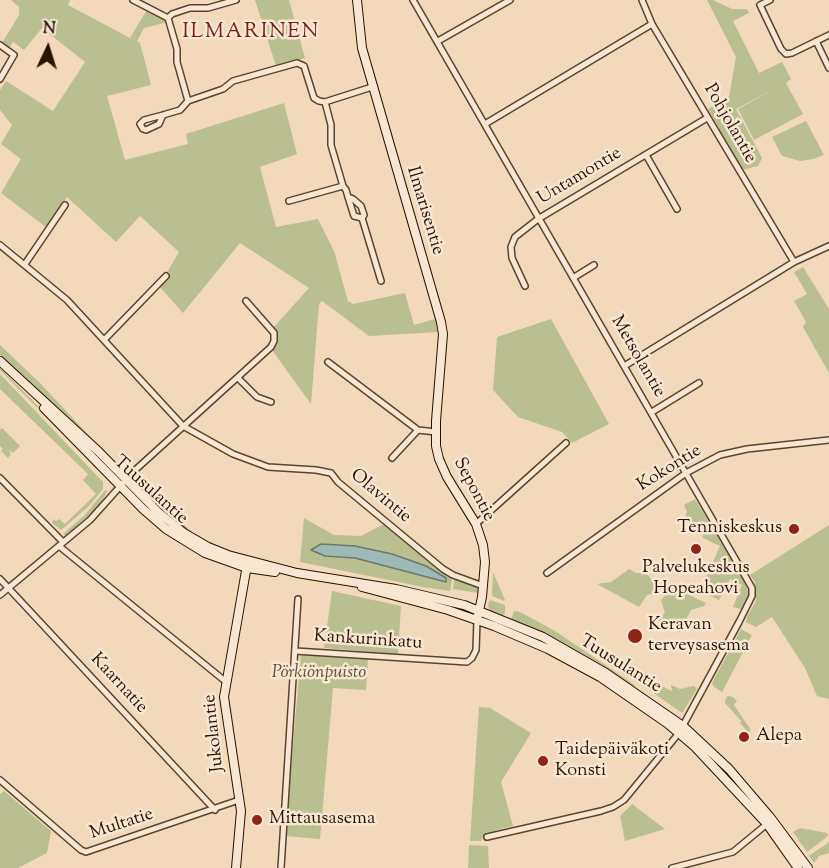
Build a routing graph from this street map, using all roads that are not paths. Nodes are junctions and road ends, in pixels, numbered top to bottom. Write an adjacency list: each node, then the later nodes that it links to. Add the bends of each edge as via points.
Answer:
1 (133, 0): 8 (street)
2 (236, 0): 8 (street, via 208,8 190,8)
3 (357, 0): 18 (main road, Ilmarisentie, via 362,48)
4 (413, 0): 11 (street, Metsolantie)
5 (510, 0): 11 (street)
6 (642, 0): 9 (street, Pohjolantie)
7 (770, 0): 12 (street, via 760,5 786,54)
8 (168, 18): 19 (street)
9 (652, 24): 22 (street, Pohjolantie); 23 (street)
10 (829, 35): 12 (street)
11 (438, 41): 23 (street, Metsolantie)
12 (816, 41): 16 (street)
13 (0, 45): 15 (street)
14 (18, 48): 15 (street)
15 (14, 55): 17 (street)
16 (829, 68)
17 (0, 79)
18 (372, 87): 20 (street); 52 (main road, Ilmarisentie, via 441,322)
19 (188, 100): 20 (street, via 223,89 233,81 302,63 314,98); 21 (street, via 180,110)
20 (325, 102): 25 (street)
21 (163, 114)
22 (707, 118): 24 (street, Untamontie); 34 (street, Pohjolantie)
23 (485, 124): 31 (street, Metsolantie)
24 (646, 155): 29 (street); 31 (street, Untamontie)
25 (343, 186): 26 (street); 27 (street)
26 (348, 197): 30 (street, via 354,216); 30 (street, via 362,206)
27 (289, 201)
28 (65, 206): 35 (street)
29 (677, 209)
30 (362, 218): 39 (street)
31 (538, 219): 38 (street, Metsolantie); 40 (street, Untamontie, via 515,237 511,247)
32 (0, 245): 35 (street, Olavintie)
33 (829, 246): 34 (street)
34 (794, 262): 45 (street)
35 (25, 264): 42 (street, Olavintie, via 67,300)
36 (594, 266): 38 (street)
37 (166, 276): 42 (street)
38 (573, 278): 45 (street, Metsolantie)
39 (381, 280)
40 (525, 286)
41 (246, 302): 46 (street, via 274,333 274,341)
42 (104, 340): 50 (street, Olavintie)
43 (0, 361): 58 (main road, Tuusulantie, via 43,408)
44 (328, 362): 51 (street)
45 (626, 365): 49 (street, Metsolantie)
46 (238, 378): 48 (street, via 257,397); 50 (street)
47 (699, 383): 49 (street)
48 (271, 402)
49 (652, 412): 56 (street, Metsolantie)
50 (183, 426): 58 (street); 65 (street, Olavintie, via 233,454 268,466 331,473 443,569)
51 (418, 430): 52 (street); 55 (street)
52 (436, 432): 59 (main road, Sepontie, via 439,459)
53 (829, 440): 56 (street, Kokontie, via 733,451)
54 (566, 442): 59 (street)
55 (392, 458)
56 (686, 473): 62 (street, Kokontie); 73 (street, Metsolantie, via 753,592)
57 (0, 478): 60 (street)
58 (123, 483): 60 (street, via 90,520); 61 (main road, Tuusulantie, via 184,532)
59 (476, 524): 65 (main road, Sepontie, via 484,554)
60 (61, 544): 66 (street); 72 (street)
61 (248, 564): 64 (main road, Tuusulantie); 72 (main road, Jukolantie)
62 (547, 573)
63 (0, 579): 66 (street, Kaarnatie)
64 (356, 584): 69 (main road, Tuusulantie, via 422,594); 70 (main road, Tuusulantie)
65 (483, 586): 69 (main road, Sepontie)
66 (9, 588): 67 (street); 76 (street, Kaarnatie)
67 (0, 595)
68 (298, 599): 71 (street)
69 (479, 610): 70 (main road, Sepontie); 73 (main road, Tuusulantie, via 576,654 646,698)
70 (477, 620): 71 (street, Kankurinkatu, via 476,650 467,662); 73 (main road, Tuusulantie, via 541,645)
71 (295, 651): 80 (street, Kankurinkatu)
72 (225, 681): 75 (main road, Jukolantie, via 224,707)
73 (681, 729): 77 (main road, Tuusulantie); 78 (street, via 620,804); 83 (main road, Tuusulantie, via 751,793)
74 (0, 780): 76 (street, Multatie, via 86,852)
75 (239, 800): 76 (street, Multatie); 79 (main road, Jukolantie)
76 (215, 810)
77 (767, 824): 81 (street, via 733,852); 82 (main road, Tuusulantie)
78 (487, 837)
79 (236, 868)
80 (280, 868)
81 (672, 868)
82 (798, 868)
83 (808, 868)

